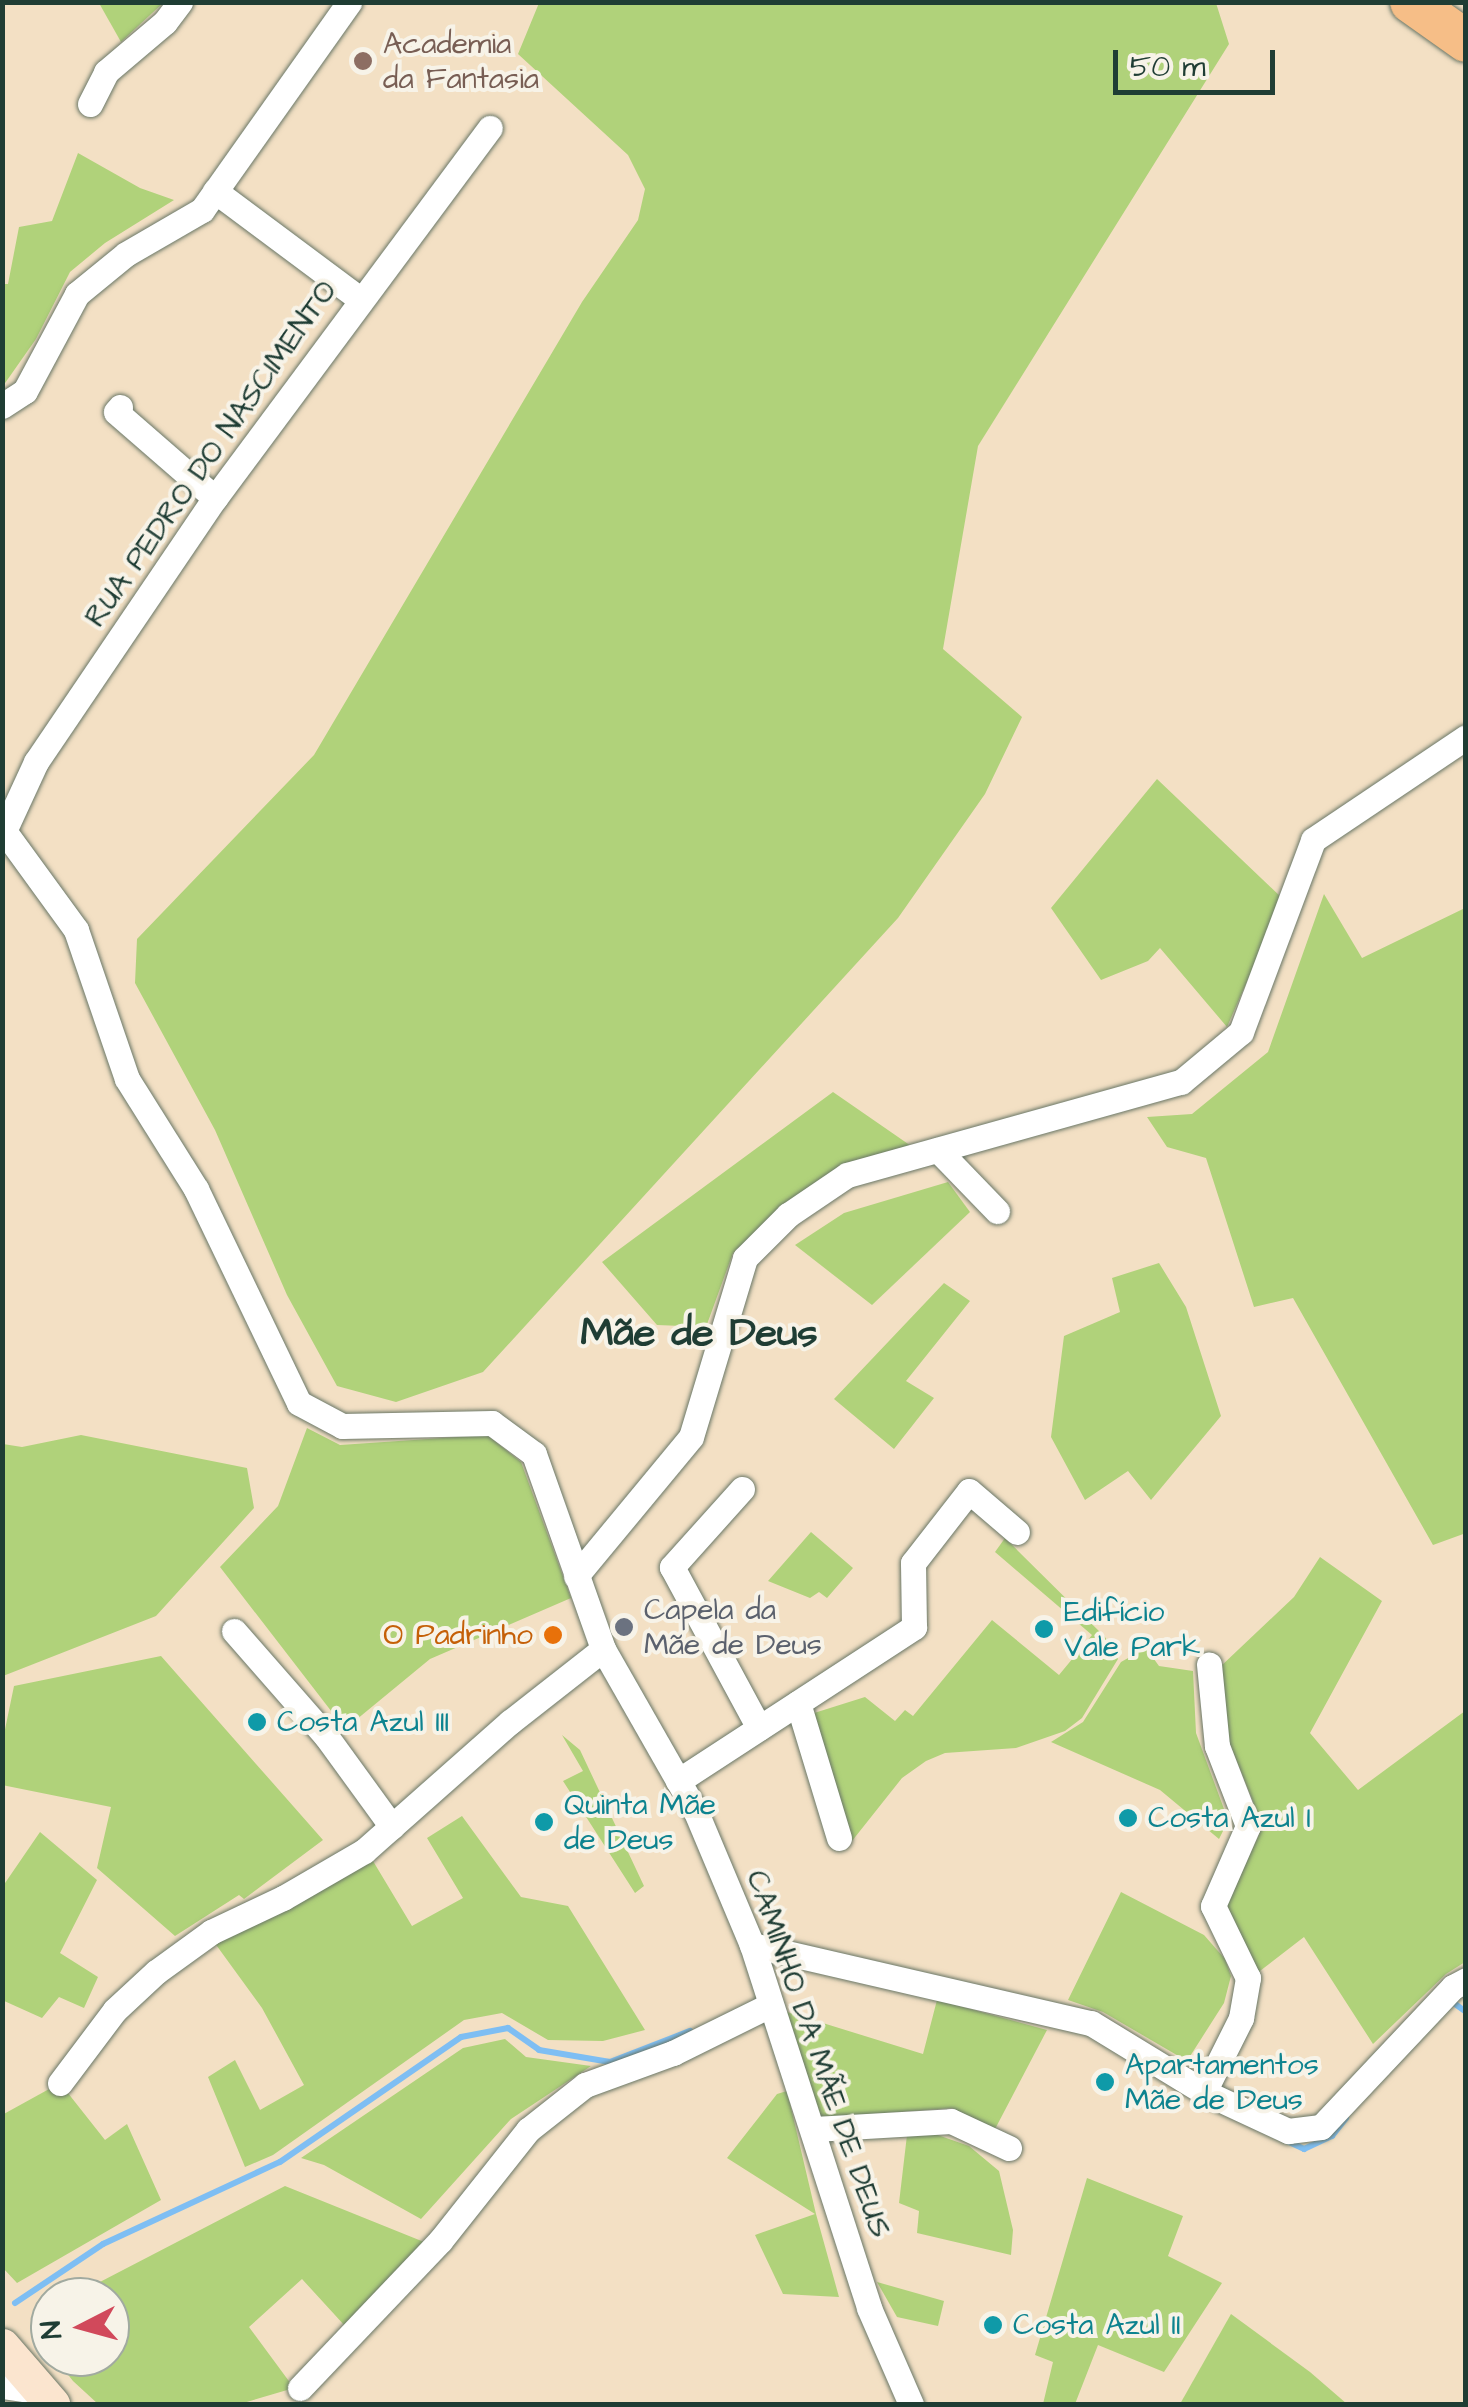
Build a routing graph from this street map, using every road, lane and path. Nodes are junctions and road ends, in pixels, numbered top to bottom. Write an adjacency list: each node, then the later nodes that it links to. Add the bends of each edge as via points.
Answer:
1 (180, 2): 7 (street, via 106,72)
2 (348, 2): 9 (street)
3 (1411, 2): 6 (highway)
4 (1455, 2): 5 (highway)
5 (1466, 10)
6 (1466, 41)
7 (90, 104)
8 (490, 128): 10 (street, RUA PEDRO DO NASCIMENTO)
9 (215, 191): 10 (street); 11 (street, via 202,210 126,254 76,294 25,390)
10 (361, 300): 13 (street, RUA PEDRO DO NASCIMENTO)
11 (2, 406)
12 (120, 407): 13 (street, via 116,412)
13 (215, 498): 15 (street, RUA PEDRO DO NASCIMENTO, via 36,762)
14 (1466, 737): 16 (street, via 1313,840 1241,1032 1181,1082)
15 (4, 828): 20 (street, CAMINHO DA MÃE DE DEUS, via 76,930 127,1079 196,1189 299,1403 342,1426 492,1423 534,1454)
16 (938, 1150): 17 (street); 20 (street, via 846,1175 788,1215 745,1258 691,1438)
17 (996, 1210)
18 (742, 1489): 25 (street, via 672,1567)
19 (1016, 1532): 24 (street, via 969,1491 913,1563 914,1627)
20 (576, 1576): 22 (street, CAMINHO DA MÃE DE DEUS)
21 (234, 1630): 27 (street, via 326,1736)
22 (603, 1649): 26 (street, CAMINHO DA MÃE DE DEUS); 27 (street)
23 (1209, 1664): 33 (street, via 1217,1746 1248,1826 1213,1906 1248,1978 1240,2018)
24 (798, 1702): 25 (street); 28 (street)
25 (759, 1728): 26 (street)
26 (678, 1780): 29 (street, CAMINHO DA MÃE DE DEUS)
27 (392, 1826): 32 (street, via 364,1850 211,1932 156,1972 115,2010)
28 (839, 1838)
29 (752, 1945): 31 (street, CAMINHO DA MÃE DE DEUS); 33 (street, via 1091,2023)
30 (1466, 1980): 33 (street, via 1453,1986 1321,2127 1288,2131)
31 (770, 2005): 34 (street, CAMINHO DA MÃE DE DEUS); 38 (street, via 673,2053 586,2085 528,2130 440,2241)
32 (60, 2082)
33 (1204, 2092)
34 (814, 2129): 35 (street, via 951,2122); 40 (street, CAMINHO DA MÃE DE DEUS, via 869,2308)
35 (1010, 2148)
36 (2, 2346): 39 (main road)
37 (2, 2386): 39 (street)
38 (300, 2388)
39 (47, 2398)
40 (911, 2404)

